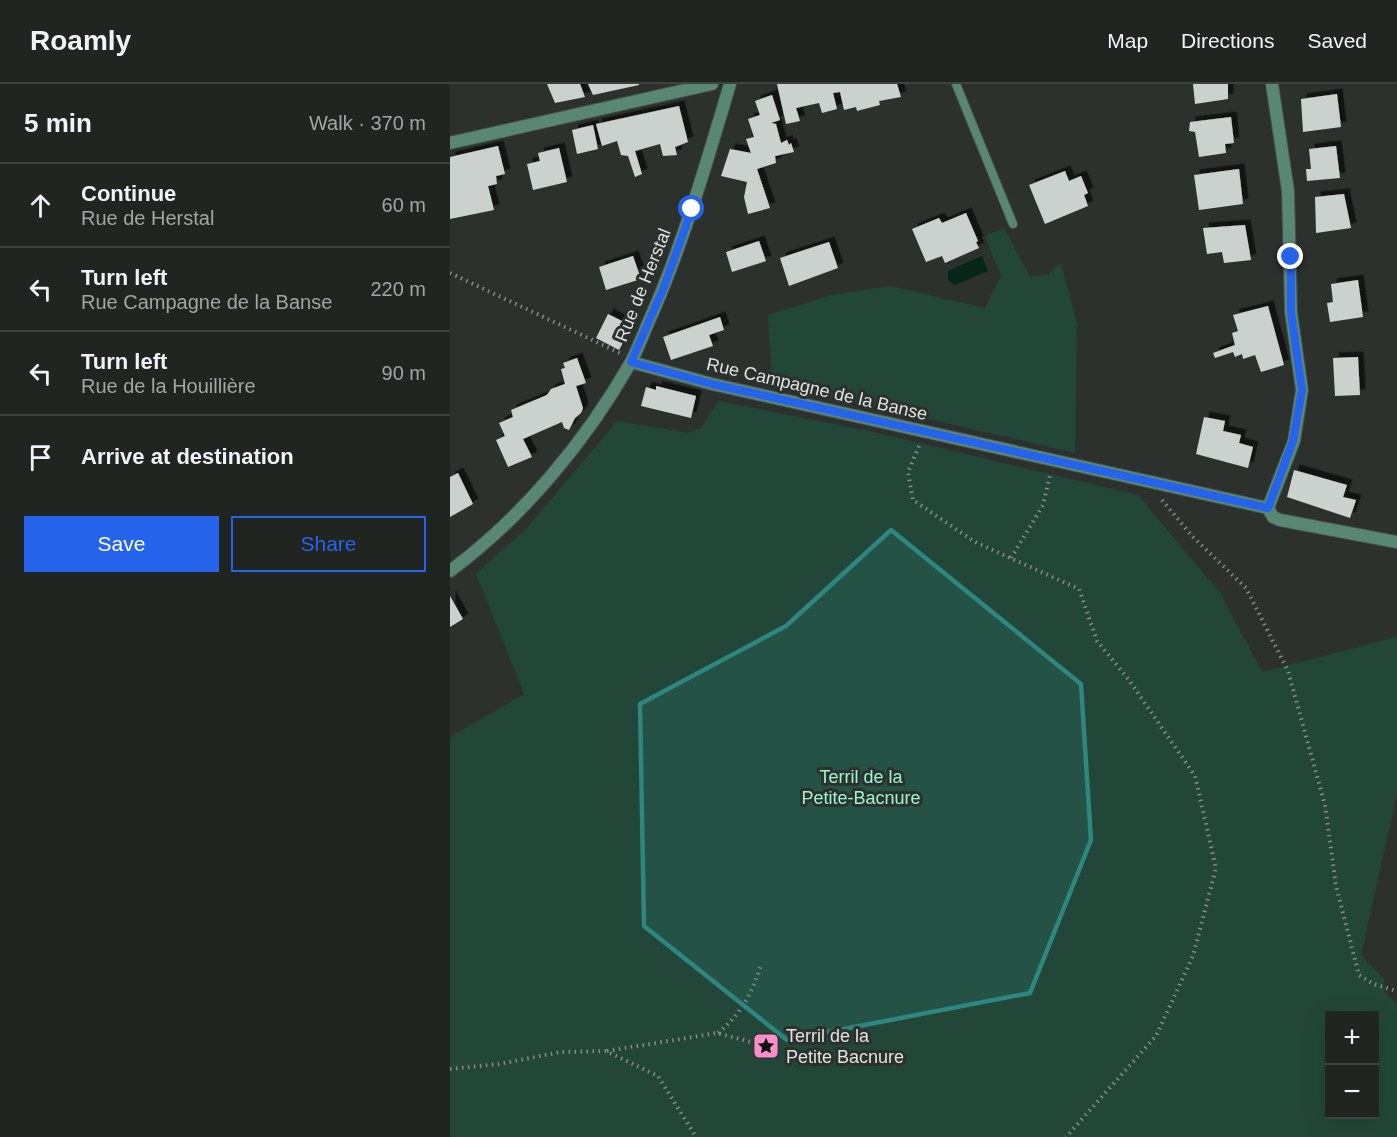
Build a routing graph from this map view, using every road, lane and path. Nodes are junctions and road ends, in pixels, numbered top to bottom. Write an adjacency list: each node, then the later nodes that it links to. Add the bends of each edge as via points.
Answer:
1 (712, 84): 5 (street)
2 (730, 84): 8 (street, Rue de Herstal, via 692,209)
3 (956, 84): 6 (lane)
4 (1272, 84): 12 (street, via 1288,191 1291,312 1302,390 1293,441)
5 (450, 143)
6 (1013, 224)
7 (450, 273): 8 (path, via 585,335)
8 (631, 362): 9 (street, Rue Campagne de la Banse, via 700,382); 15 (street, via 588,427 532,497)
9 (925, 432): 10 (street, Rue Campagne de la Banse); 14 (path, via 908,472 913,500 975,542)
10 (1053, 460): 11 (street, Rue Campagne de la Banse); 14 (path, via 1043,505)
11 (1149, 482): 12 (street, Rue Campagne de la Banse); 17 (path, via 1193,537 1242,583 1274,639 1288,671 1325,806 1336,886 1359,975)
12 (1268, 508): 13 (street, Rue Campagne de la Banse, via 1280,520)
13 (1397, 542)
14 (1011, 558): 23 (path, via 1079,589 1097,641 1130,680 1195,776 1216,868 1193,956 1156,1036)
15 (450, 571)
16 (761, 964): 18 (path, via 749,998 733,1021)
17 (1397, 991)
18 (717, 1033): 19 (path); 20 (path)
19 (766, 1047)
20 (606, 1051): 21 (path, via 561,1052); 22 (path, via 658,1076)
21 (450, 1069)
22 (696, 1137)
23 (1066, 1137)

